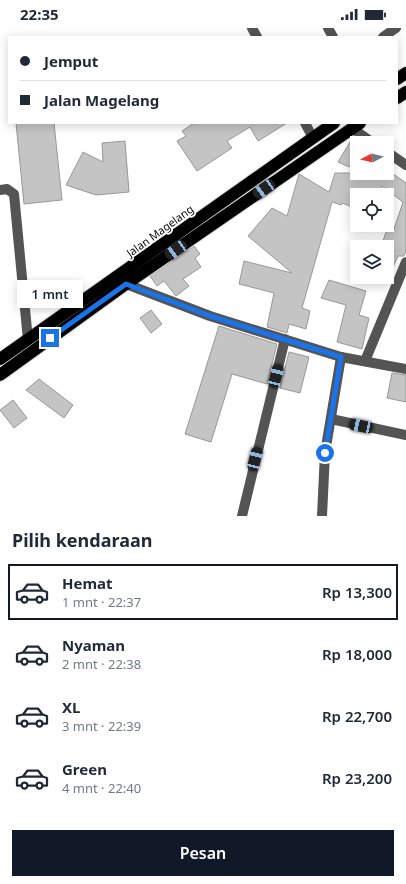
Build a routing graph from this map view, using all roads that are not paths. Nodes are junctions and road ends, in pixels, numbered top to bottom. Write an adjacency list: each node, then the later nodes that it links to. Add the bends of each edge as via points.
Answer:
1 (396, 28): 2 (street)
2 (384, 36)
3 (306, 124): 7 (street)
4 (333, 124): 7 (highway, Jalan Magelang)
5 (356, 126): 6 (street); 12 (highway)
6 (366, 136)
7 (313, 138): 14 (highway, Jalan Magelang)
8 (394, 157): 9 (street)
9 (406, 165)
10 (0, 190): 14 (street, via 7,189 14,194)
11 (406, 262): 17 (street)
12 (126, 284): 13 (street, via 210,316); 19 (highway)
13 (285, 339): 15 (street); 22 (street)
14 (28, 340): 16 (highway, Jalan Magelang)
15 (341, 357): 17 (street); 20 (street)
16 (0, 359)
17 (365, 361): 18 (street)
18 (406, 369)
19 (0, 374)
20 (331, 419): 21 (street); 23 (street, via 325,453)
21 (406, 435)
22 (242, 516)
23 (322, 516)

